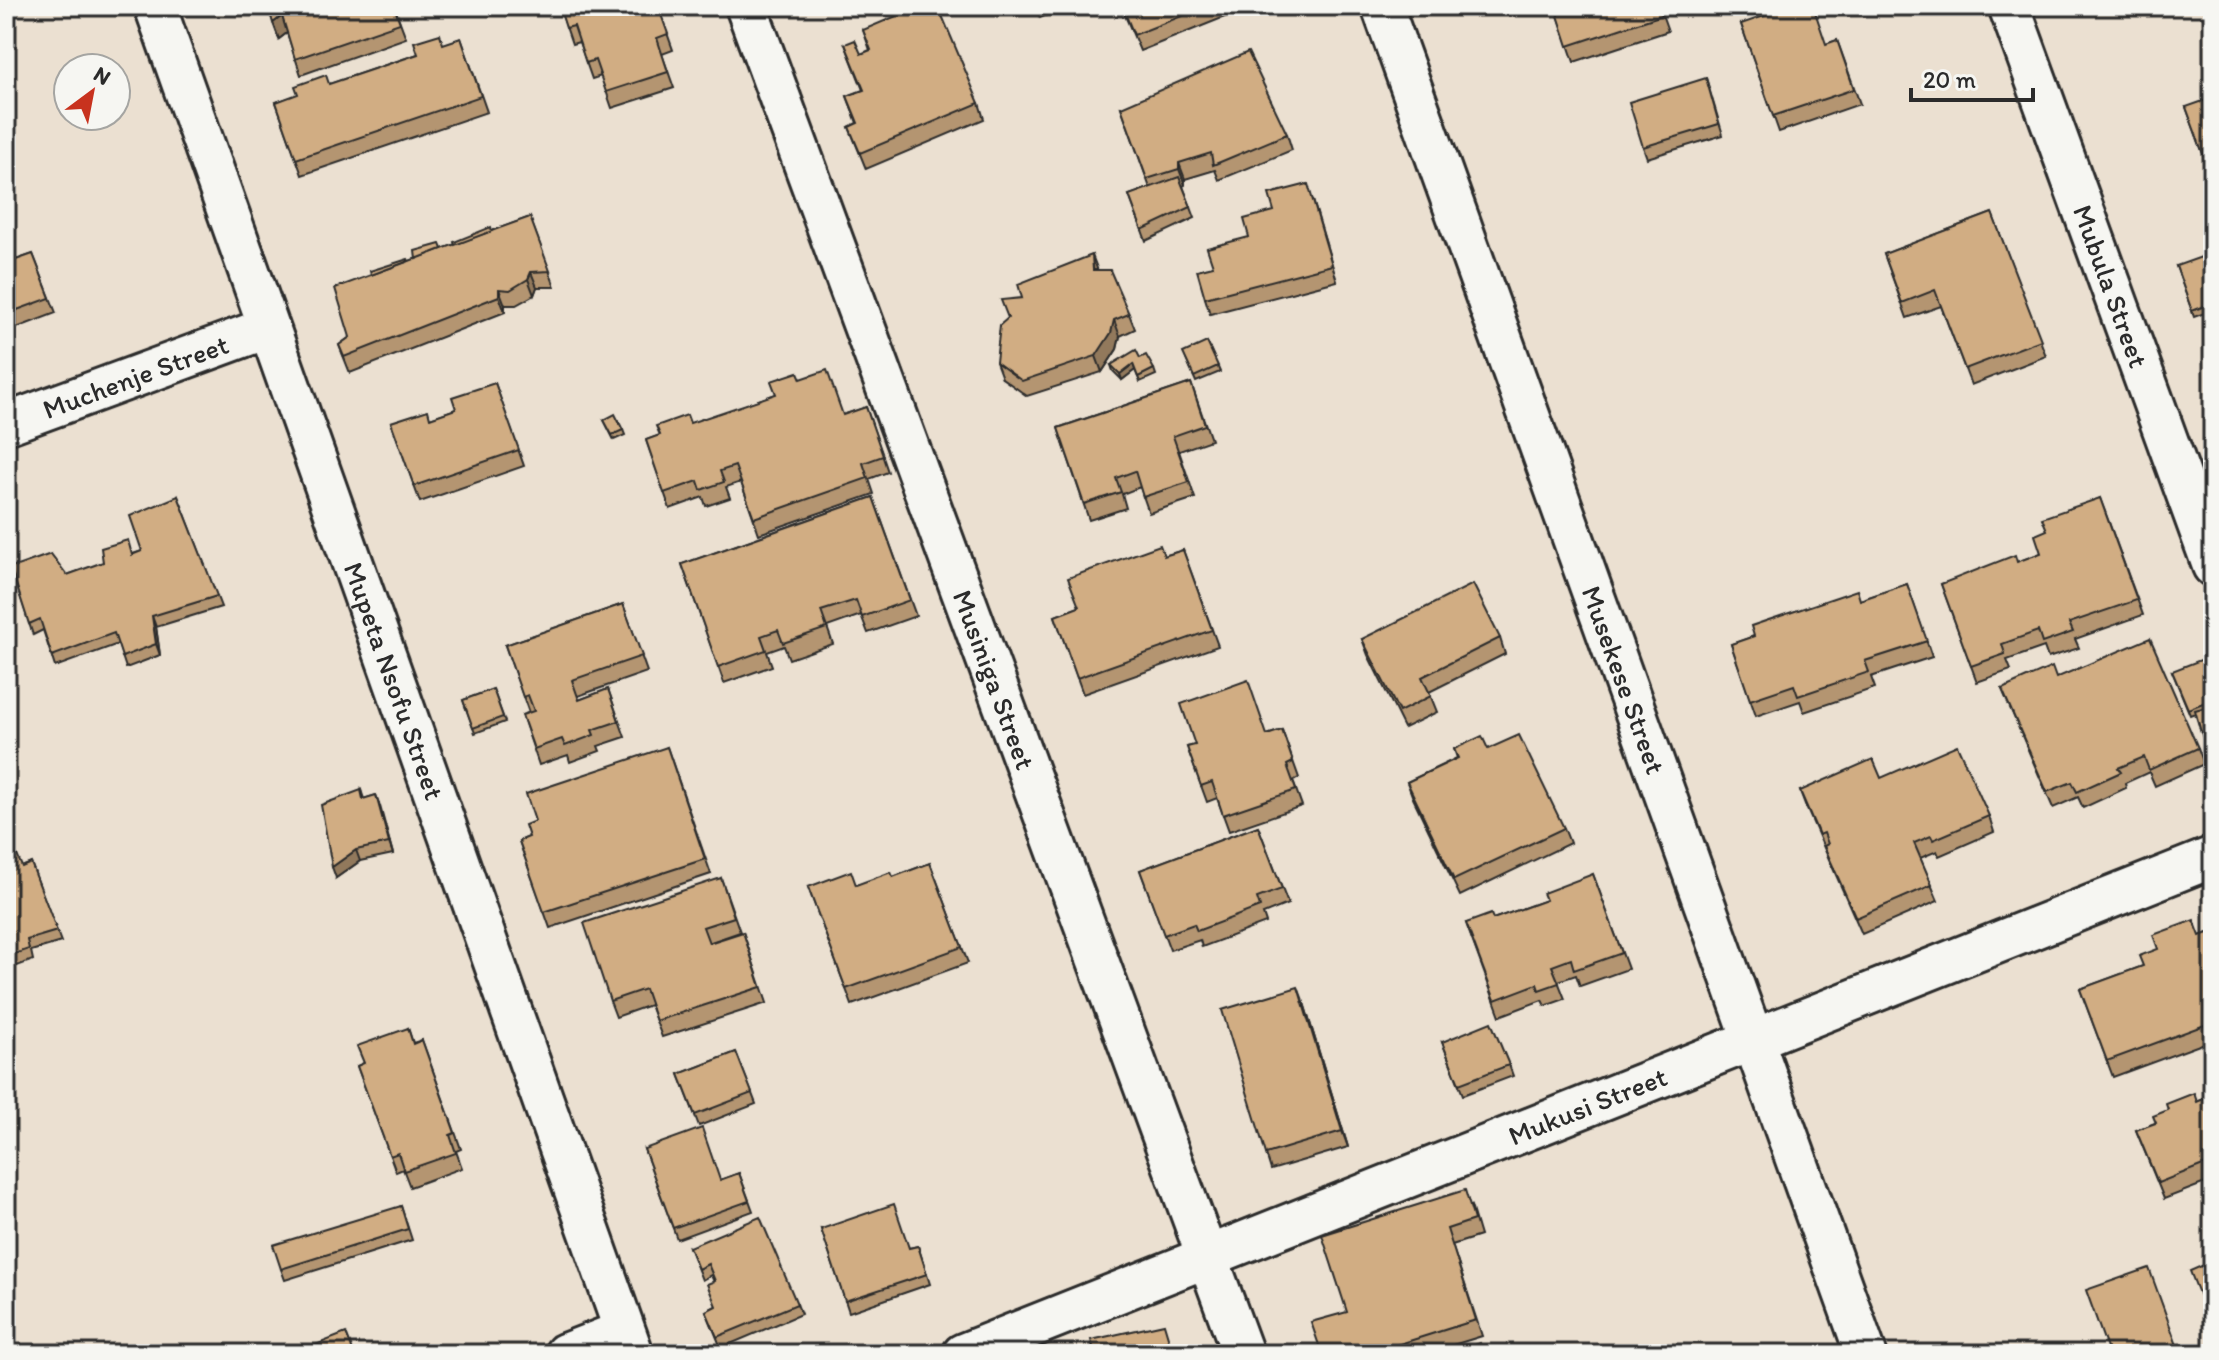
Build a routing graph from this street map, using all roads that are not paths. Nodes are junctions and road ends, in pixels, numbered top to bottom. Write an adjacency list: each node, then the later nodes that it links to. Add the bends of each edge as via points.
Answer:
1 (155, 6): 5 (street, Mupeta Nsofu Street)
2 (746, 6): 10 (street, Musiniga Street)
3 (1382, 6): 9 (street, Musekese Street)
4 (2009, 6): 7 (street, Mubula Street)
5 (267, 328): 6 (street, Muchenje Street); 11 (street, Mupeta Nsofu Street)
6 (6, 424)
7 (2213, 566)
8 (2213, 857): 9 (street, Mukusi Street)
9 (1755, 1041): 10 (street, Mukusi Street); 15 (street, Musekese Street)
10 (1208, 1259): 13 (street, Mukusi Street); 14 (street, Musiniga Street)
11 (629, 1342): 12 (street)
12 (565, 1354)
13 (963, 1354)
14 (1243, 1354)
15 (1866, 1354)

